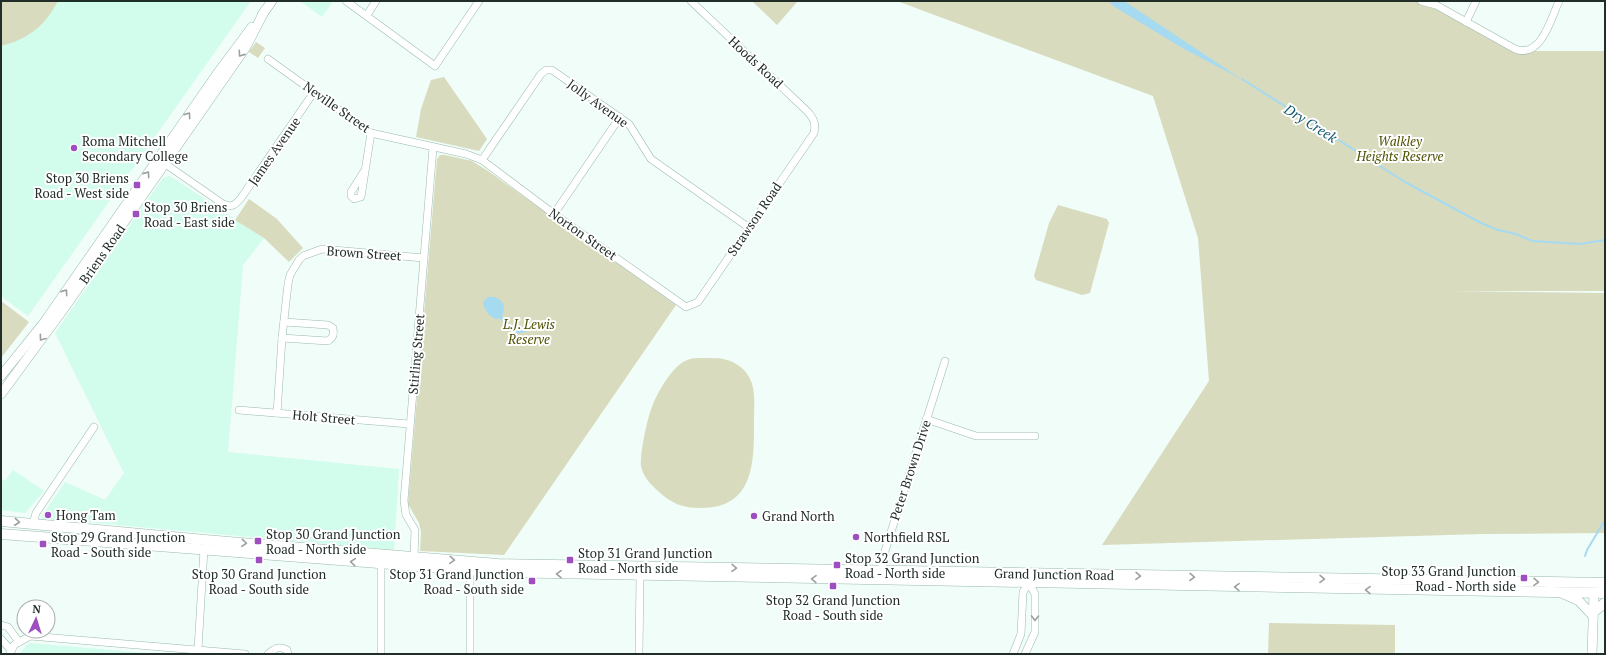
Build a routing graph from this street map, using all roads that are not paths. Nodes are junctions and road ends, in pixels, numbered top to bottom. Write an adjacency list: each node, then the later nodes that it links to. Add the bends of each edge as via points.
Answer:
1 (272, 1): 18 (main road, Briens Road, via 246,47)
2 (346, 1): 9 (street)
3 (376, 1): 9 (street)
4 (479, 1): 9 (street, via 435,66)
5 (692, 1): 14 (street, Hoods Road, via 808,112)
6 (1421, 1): 10 (street, via 1436,5)
7 (1476, 1): 10 (street)
8 (1559, 1): 10 (street, via 1542,39 1527,51 1515,49)
9 (367, 15)
10 (1466, 22)
11 (268, 59): 12 (street, Neville Street)
12 (314, 92): 15 (street, Neville Street); 18 (street, James Avenue, via 234,206 223,204)
13 (620, 118): 17 (street, Jolly Avenue, via 552,70 546,70); 20 (street); 21 (street, Jolly Avenue, via 634,130 651,159)
14 (816, 126): 21 (street, Strawson Road, via 814,133)
15 (371, 133): 16 (street, Neville Street); 19 (street)
16 (433, 148): 17 (street, Neville Street, via 466,154); 22 (street, Stirling Street)
17 (482, 160): 20 (street, Norton Street)
18 (161, 161): 27 (main road, Briens Road, one-way to 18, via 43,324); 28 (main road, Briens Road, one-way to 28, via 65,307)
19 (365, 170)
20 (554, 214): 23 (street, Norton Street)
21 (748, 227): 23 (street, Strawson Road, via 698,302)
22 (424, 258): 24 (street, Brown Street, via 335,249 311,252 298,260 290,275); 32 (street, Stirling Street)
23 (686, 307)
24 (284, 322): 25 (street, Brown Street); 25 (street, via 328,325 333,328 334,333 333,338 328,341)
25 (282, 338): 30 (street, Brown Street)
26 (945, 361): 31 (street, Peter Brown Drive)
27 (1, 376)
28 (1, 394)
29 (239, 410): 30 (street, Holt Street)
30 (277, 413): 32 (street, Holt Street)
31 (926, 419): 34 (street, via 976,436); 45 (street, Peter Brown Drive, via 885,551)
32 (409, 424): 41 (street, Stirling Street, via 404,502 406,515 415,530)
33 (94, 427): 36 (street, via 36,513)
34 (1035, 436)
35 (1, 521): 36 (highway, Grand Junction Road, one-way to 36)
36 (33, 524): 38 (highway); 39 (highway, Grand Junction Road)
37 (1, 534): 38 (highway, Grand Junction Road)
38 (32, 536): 39 (highway, Grand Junction Road)
39 (205, 545): 40 (highway, Grand Junction Road); 56 (street)
40 (325, 555): 41 (highway, Grand Junction Road); 42 (highway, Grand Junction Road, one-way to 40)
41 (413, 562): 42 (highway, Grand Junction Road); 43 (highway, Grand Junction Road); 44 (highway, Grand Junction Road, one-way to 44)
42 (381, 564): 60 (street)
43 (470, 571): 44 (highway, Grand Junction Road, one-way to 43); 61 (street)
44 (639, 571): 45 (highway, Grand Junction Road); 62 (street)
45 (881, 575): 46 (highway, Grand Junction Road)
46 (1029, 578): 48 (highway, Grand Junction Road, one-way to 48); 49 (highway, Grand Junction Road, one-way to 46); 63 (street, via 1023,592 1021,634); 64 (street, one-way to 64, via 1035,594 1035,632)
47 (1605, 583): 48 (highway, Grand Junction Road)
48 (1594, 588): 49 (highway, Grand Junction Road); 50 (highway, Grand Junction Road); 52 (main road)
49 (1561, 593): 52 (main road, via 1579,601)
50 (1605, 593)
51 (1605, 603): 52 (highway)
52 (1593, 614): 65 (main road)
53 (1, 625): 55 (street, via 8,627)
54 (1, 639): 55 (street)
55 (14, 648): 56 (street, via 30,636)
56 (198, 649): 58 (street)
57 (287, 652): 59 (street, via 283,648 275,648)
58 (245, 654)
59 (268, 654)
60 (381, 654)
61 (470, 654)
62 (639, 654)
63 (1013, 654)
64 (1026, 654)
65 (1592, 654)

